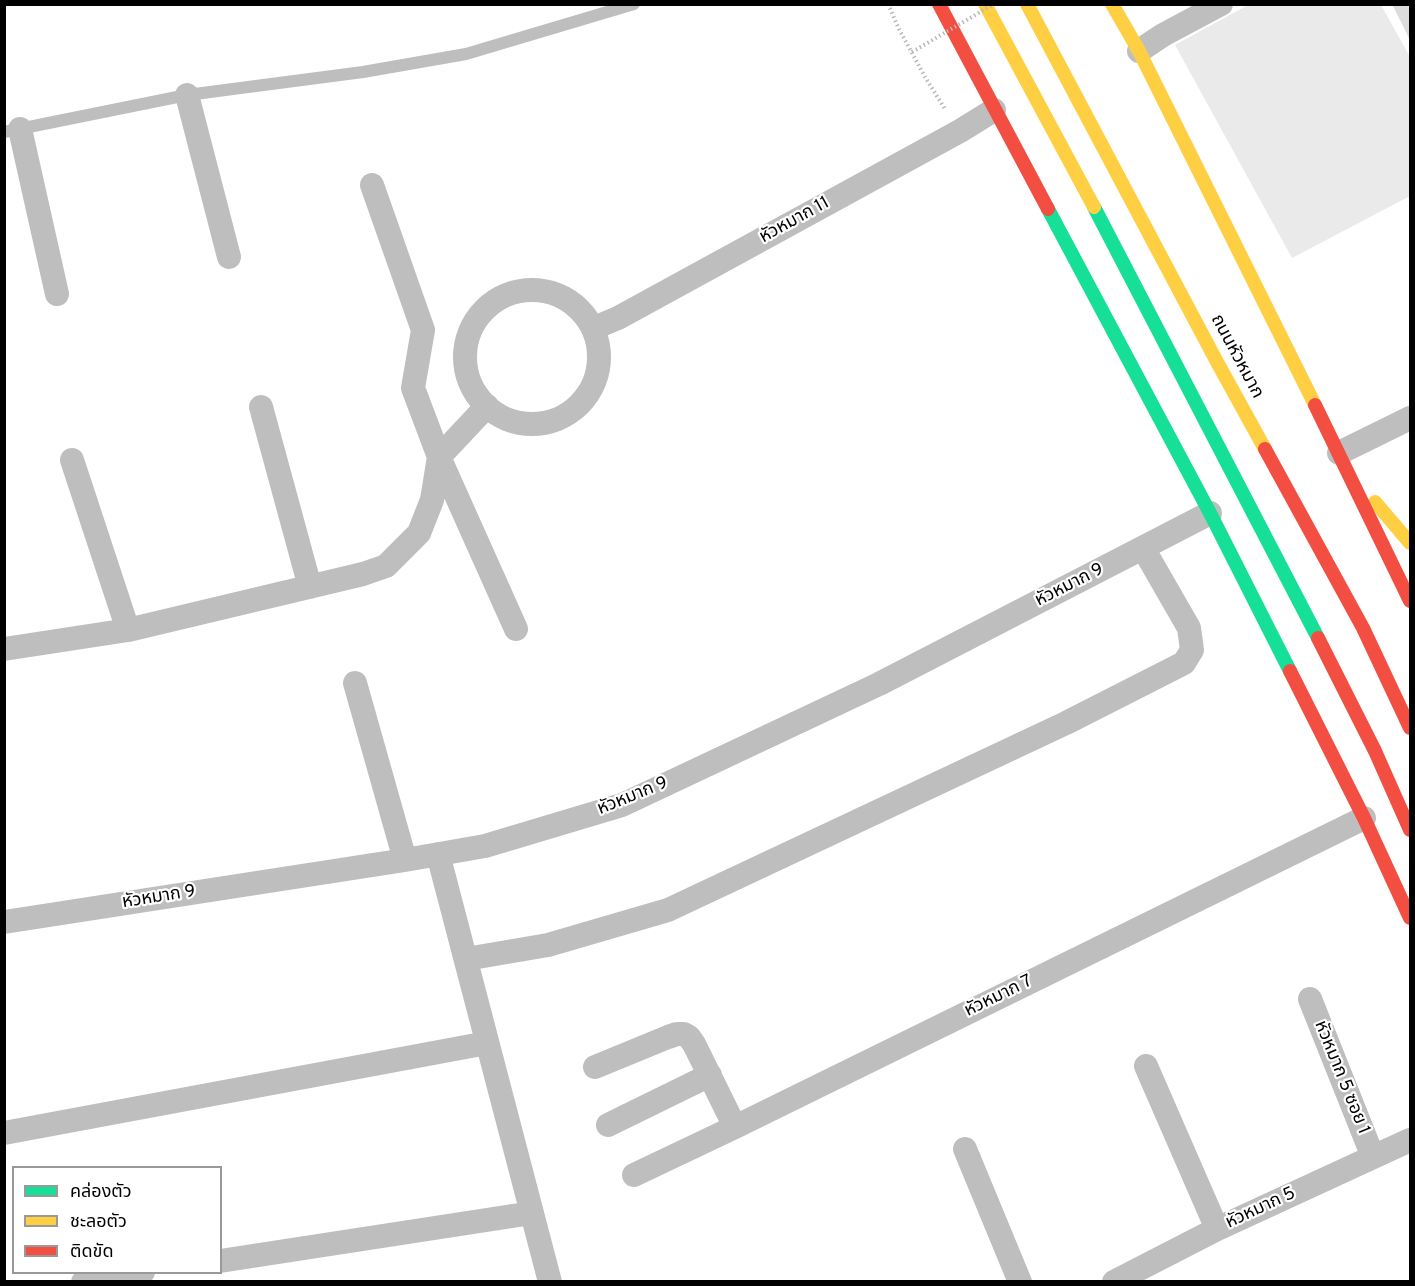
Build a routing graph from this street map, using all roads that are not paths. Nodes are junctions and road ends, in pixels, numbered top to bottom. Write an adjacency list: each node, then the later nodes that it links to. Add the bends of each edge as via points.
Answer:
1 (634, 4): 8 (lane, via 466,54)
2 (939, 4): 9 (main road)
3 (985, 4): 32 (main road, via 1375,751)
4 (1027, 4): 30 (main road, ถนนหัวหมาก, via 1363,628)
5 (1112, 4): 7 (main road)
6 (1221, 4): 7 (street)
7 (1138, 51): 20 (main road)
8 (188, 95): 10 (lane); 12 (street)
9 (994, 110): 14 (street, หัวหมาก 11); 21 (main road)
10 (12, 131): 13 (street)
11 (372, 185): 18 (street, via 423,330 413,388)
12 (229, 257)
13 (57, 294)
14 (594, 328): 15 (street, via 599,350 598,373 589,394 574,411 554,421 531,424 508,420); 15 (street, via 581,310 564,297 544,290 522,290 502,296 484,309 471,327 466,348 466,369 474,390)
15 (487, 405): 18 (street)
16 (261, 406): 24 (street)
17 (1410, 418): 20 (street)
18 (439, 457): 24 (street, via 432,500 419,532 386,566); 26 (street)
19 (72, 460): 27 (street)
20 (1343, 461): 22 (main road); 25 (main road)
21 (1210, 513): 23 (street, หัวหมาก 9); 31 (main road)
22 (1410, 543)
23 (1143, 548): 33 (street, หัวหมาก 9, via 879,684 622,805 484,846); 37 (street, via 1189,628 1192,650 1184,663 1066,723 668,910 548,945)
24 (310, 587): 27 (street)
25 (1410, 601)
26 (516, 629)
27 (128, 630): 28 (street)
28 (4, 649)
29 (355, 682): 34 (street)
30 (1410, 728)
31 (1364, 818): 35 (main road); 44 (street, หัวหมาก 7)
32 (1410, 830)
33 (438, 854): 34 (street, หัวหมาก 9); 37 (street)
34 (405, 860): 36 (street, หัวหมาก 9)
35 (1410, 918)
36 (4, 922)
37 (466, 959): 39 (street)
38 (1310, 999): 48 (street, หัวหมาก 5 ซอย 1)
39 (487, 1043): 45 (street); 50 (street)
40 (1146, 1066): 51 (street)
41 (595, 1067): 42 (street, via 684,1034 694,1044)
42 (710, 1075): 43 (street); 44 (street)
43 (608, 1125)
44 (735, 1127): 49 (street, หัวหมาก 7)
45 (4, 1133)
46 (1410, 1140): 48 (street, หัวหมาก 5)
47 (965, 1149): 56 (street)
48 (1373, 1157): 51 (street, หัวหมาก 5)
49 (634, 1175)
50 (532, 1214): 52 (street); 55 (street)
51 (1217, 1229): 57 (street, หัวหมาก 5)
52 (222, 1261)
53 (130, 1274): 54 (street)
54 (83, 1281)
55 (550, 1281)
56 (1020, 1281)
57 (1114, 1281)

